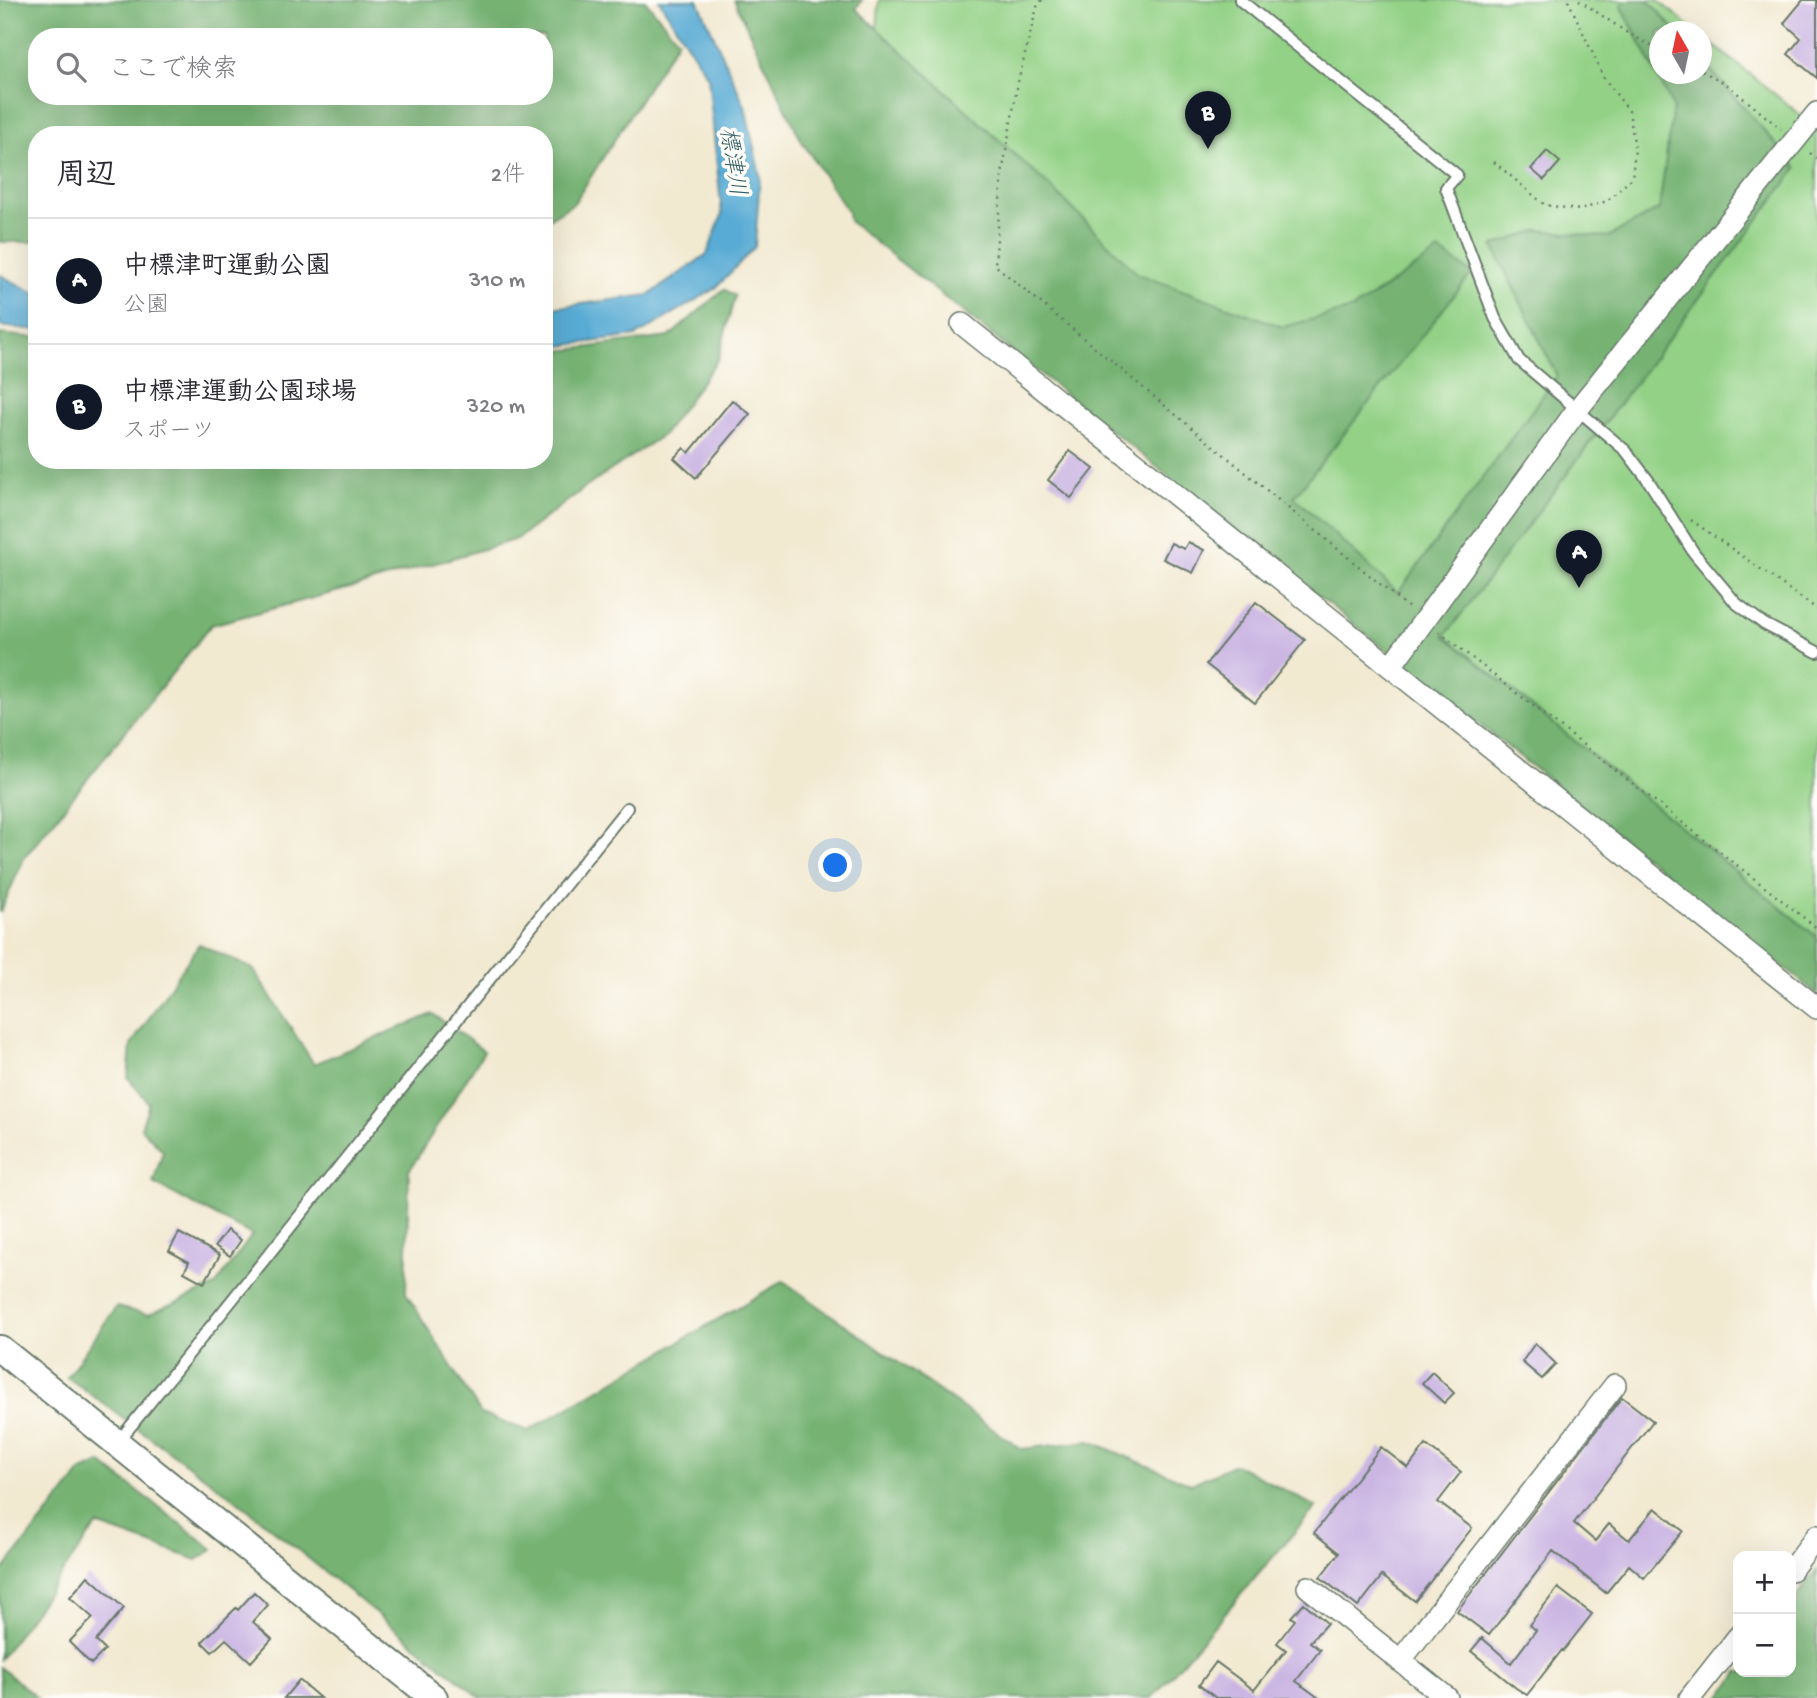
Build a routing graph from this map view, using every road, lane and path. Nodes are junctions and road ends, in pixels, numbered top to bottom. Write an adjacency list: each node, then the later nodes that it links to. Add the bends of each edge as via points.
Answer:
1 (1042, 0): 14 (path, via 1018,82 1002,174 995,265)
2 (1240, 0): 11 (lane, via 1457,175 1446,188 1495,318 1519,360)
3 (1568, 0): 9 (path, via 1604,78 1629,111 1635,149 1632,178 1606,201 1580,210 1545,205)
4 (1579, 0): 5 (path)
5 (1649, 44)
6 (1712, 76): 8 (path)
7 (1817, 113): 8 (street)
8 (1795, 140): 11 (street)
9 (1494, 162)
10 (962, 324): 16 (street)
11 (1577, 410): 14 (street); 15 (lane, via 1626,450 1694,553 1736,603)
12 (1685, 517): 13 (path)
13 (1817, 608)
14 (1424, 621): 16 (street); 18 (path)
15 (1817, 652)
16 (1391, 666): 19 (street)
17 (627, 808): 22 (lane)
18 (1817, 928)
19 (1817, 1007)
20 (6, 1358): 22 (street)
21 (1615, 1385): 27 (street)
22 (117, 1443): 28 (street)
23 (1817, 1536): 24 (street)
24 (1796, 1563)
25 (1308, 1587): 27 (street)
26 (1733, 1643): 30 (street)
27 (1400, 1661): 29 (street)
28 (434, 1698)
29 (1447, 1698)
30 (1690, 1698)

